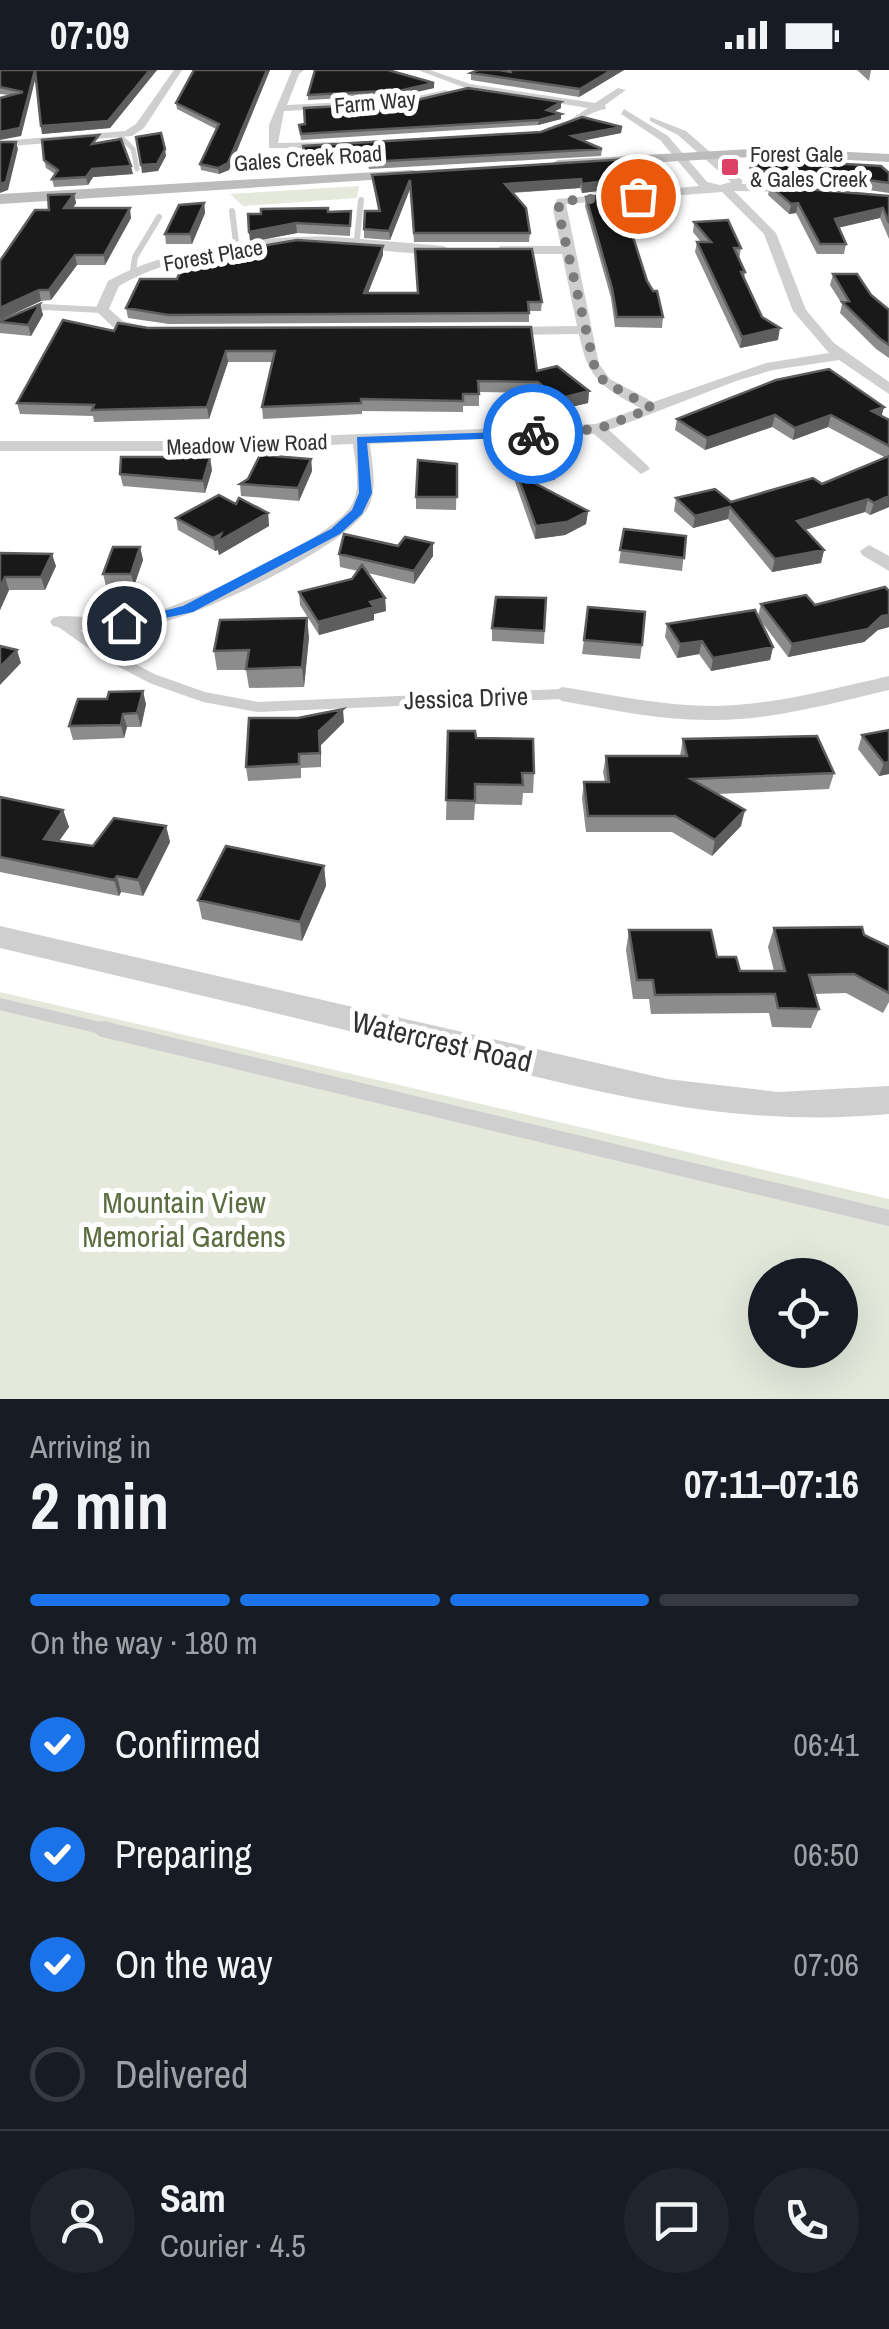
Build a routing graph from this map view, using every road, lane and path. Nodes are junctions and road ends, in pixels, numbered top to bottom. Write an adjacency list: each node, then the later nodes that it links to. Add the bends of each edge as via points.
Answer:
1 (178, 70): 10 (street, via 140,126)
2 (300, 70): 7 (street)
3 (422, 70): 4 (street)
4 (468, 86): 6 (street); 7 (street, Farm Way, via 404,102)
5 (621, 90): 6 (street)
6 (598, 106): 8 (street); 9 (street)
7 (280, 108): 12 (street, via 274,148)
8 (624, 112): 13 (street, via 668,125); 14 (street, via 664,138)
9 (540, 132)
10 (124, 135): 11 (street); 17 (lane)
11 (0, 144)
12 (338, 145)
13 (706, 154): 14 (main road); 15 (main road); 19 (street, via 738,182)
14 (678, 156): 16 (main road); 19 (street, via 703,184)
15 (889, 158)
16 (542, 165)
17 (137, 169)
18 (432, 173): 20 (main road, Gales Creek Road)
19 (726, 190): 21 (street, via 822,190); 29 (street, via 561,201); 36 (street, via 770,233 800,311)
20 (0, 199)
21 (889, 199)
22 (360, 200): 25 (lane)
23 (232, 211): 26 (lane)
24 (160, 218): 30 (lane)
25 (353, 244): 26 (street, Forest Place, via 308,241); 27 (street, Forest Place)
26 (237, 250): 30 (street, Forest Place)
27 (463, 250)
28 (492, 250): 29 (street)
29 (568, 250): 33 (street)
30 (133, 271): 31 (street, Forest Place, via 108,292)
31 (102, 310): 32 (lane, via 44,306); 35 (street, via 118,324)
32 (0, 325)
33 (586, 330): 34 (street); 38 (street, via 596,373)
34 (486, 331)
35 (158, 332)
36 (842, 355): 37 (street); 38 (street, Meadow View Road, via 771,366)
37 (889, 389)
38 (652, 408): 39 (street, Meadow View Road)
39 (598, 429): 40 (street, Meadow View Road); 42 (street)
40 (361, 440): 41 (street, Meadow View Road); 45 (street, via 365,493 358,512 335,532 188,609 124,623)
41 (0, 446)
42 (640, 469)
43 (889, 544): 44 (street, via 869,551)
44 (889, 565)
45 (60, 622): 47 (lane, Jessica Drive, via 126,668 214,702 258,706)
46 (889, 683): 47 (street, Jessica Drive, via 774,708 714,712)
47 (562, 694)
48 (0, 937): 50 (street, Watercrest Road, via 744,1106)
49 (0, 1004): 51 (lane)
50 (889, 1100)
51 (889, 1218)

